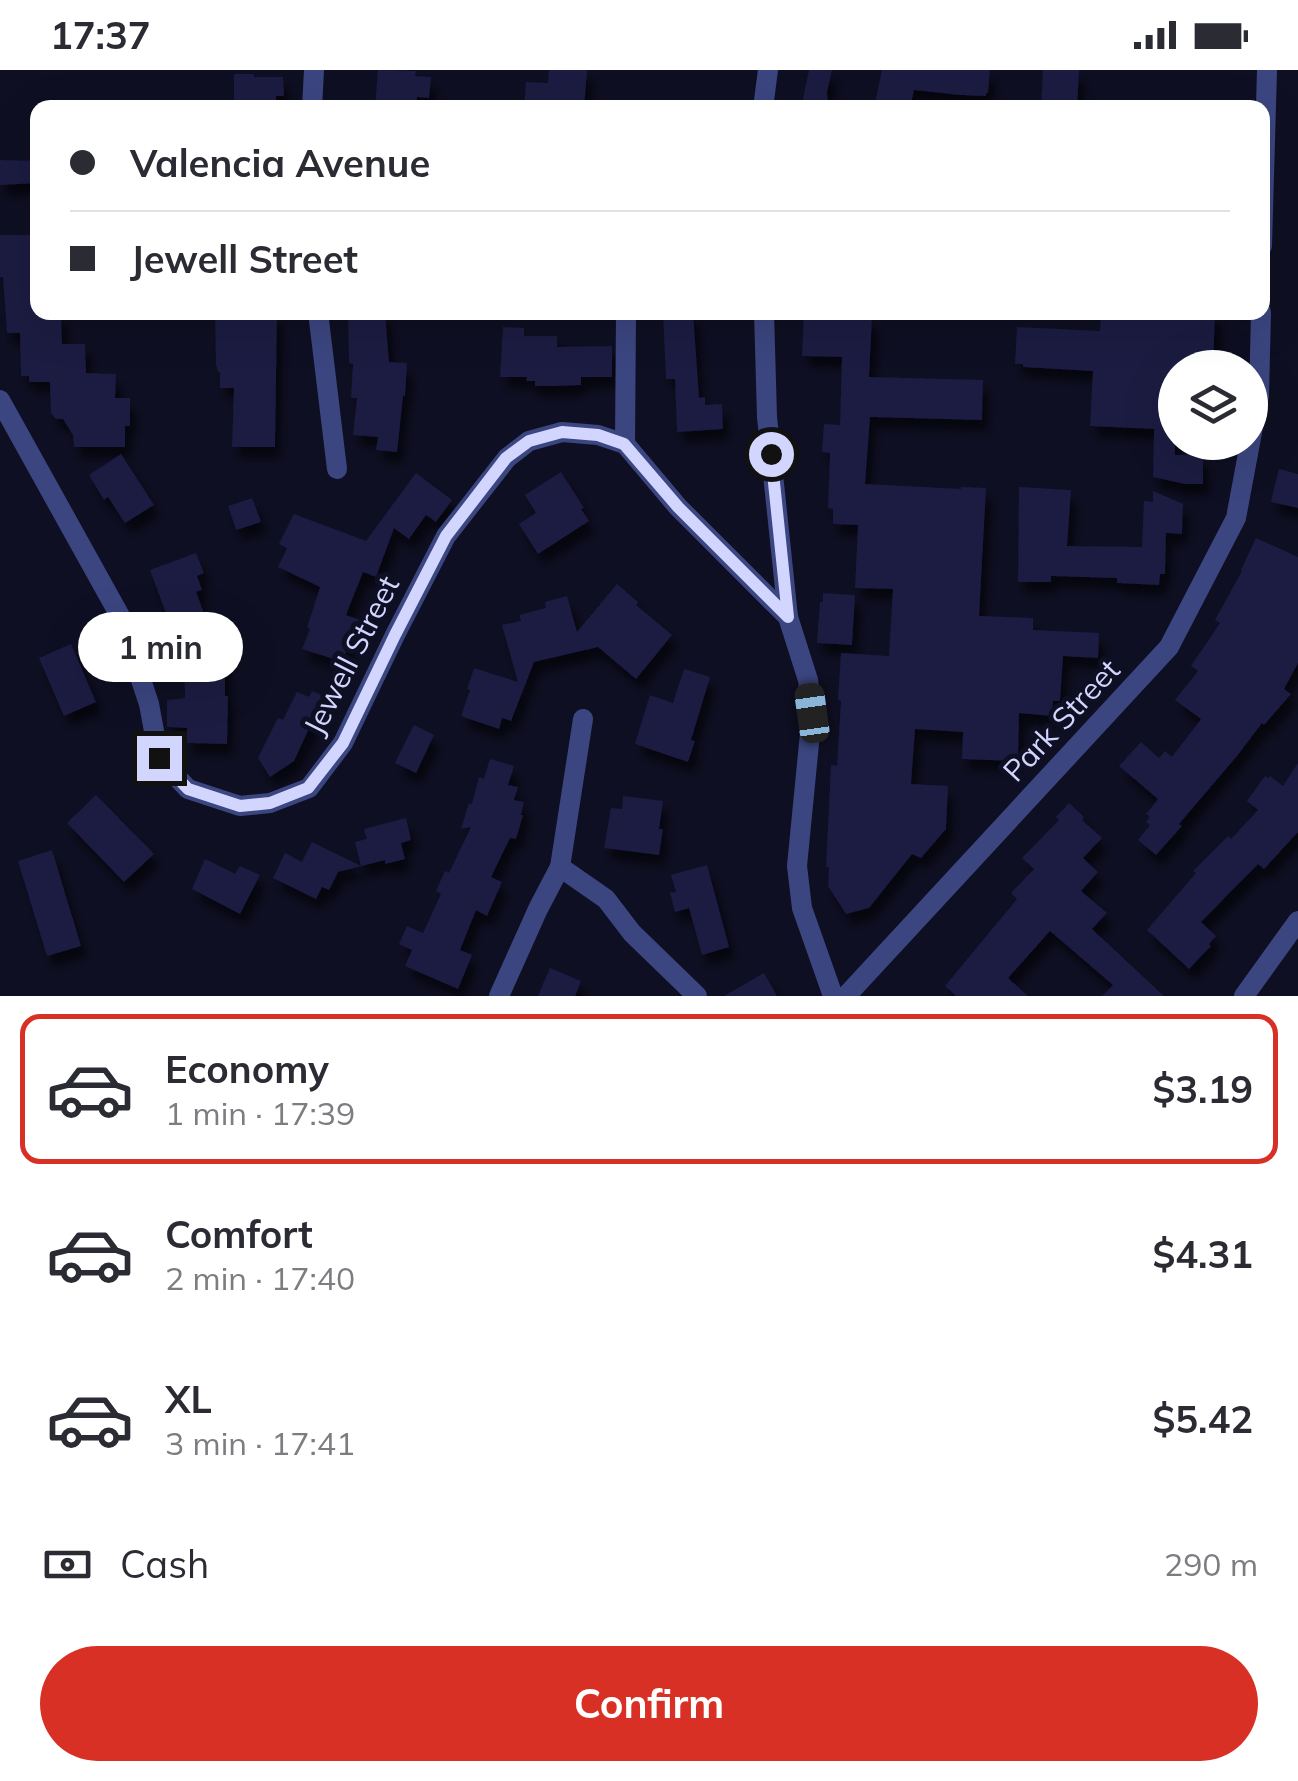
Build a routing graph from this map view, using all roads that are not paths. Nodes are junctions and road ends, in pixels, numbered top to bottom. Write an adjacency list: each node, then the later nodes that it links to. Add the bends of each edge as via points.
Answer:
1 (314, 70): 4 (street)
2 (768, 70): 5 (street)
3 (1267, 70): 6 (street)
4 (312, 100)
5 (764, 100)
6 (1266, 100)
7 (319, 320): 13 (street)
8 (626, 320): 12 (street)
9 (764, 320): 14 (street)
10 (1261, 320): 21 (street, Park Street, via 1259,394 1236,518 1169,647)
11 (0, 400): 12 (street, Jewell Street, via 120,616 159,758 188,789 240,806 308,788 343,743 446,536 506,458 529,441 562,432)
12 (624, 444): 14 (street)
13 (338, 469)
14 (788, 617): 20 (street, via 812,713 797,866 802,908)
15 (583, 719): 16 (street)
16 (560, 868): 18 (street); 19 (street, via 606,899)
17 (1298, 921): 22 (street)
18 (499, 996)
19 (697, 996)
20 (833, 996)
21 (846, 996)
22 (1244, 996)

